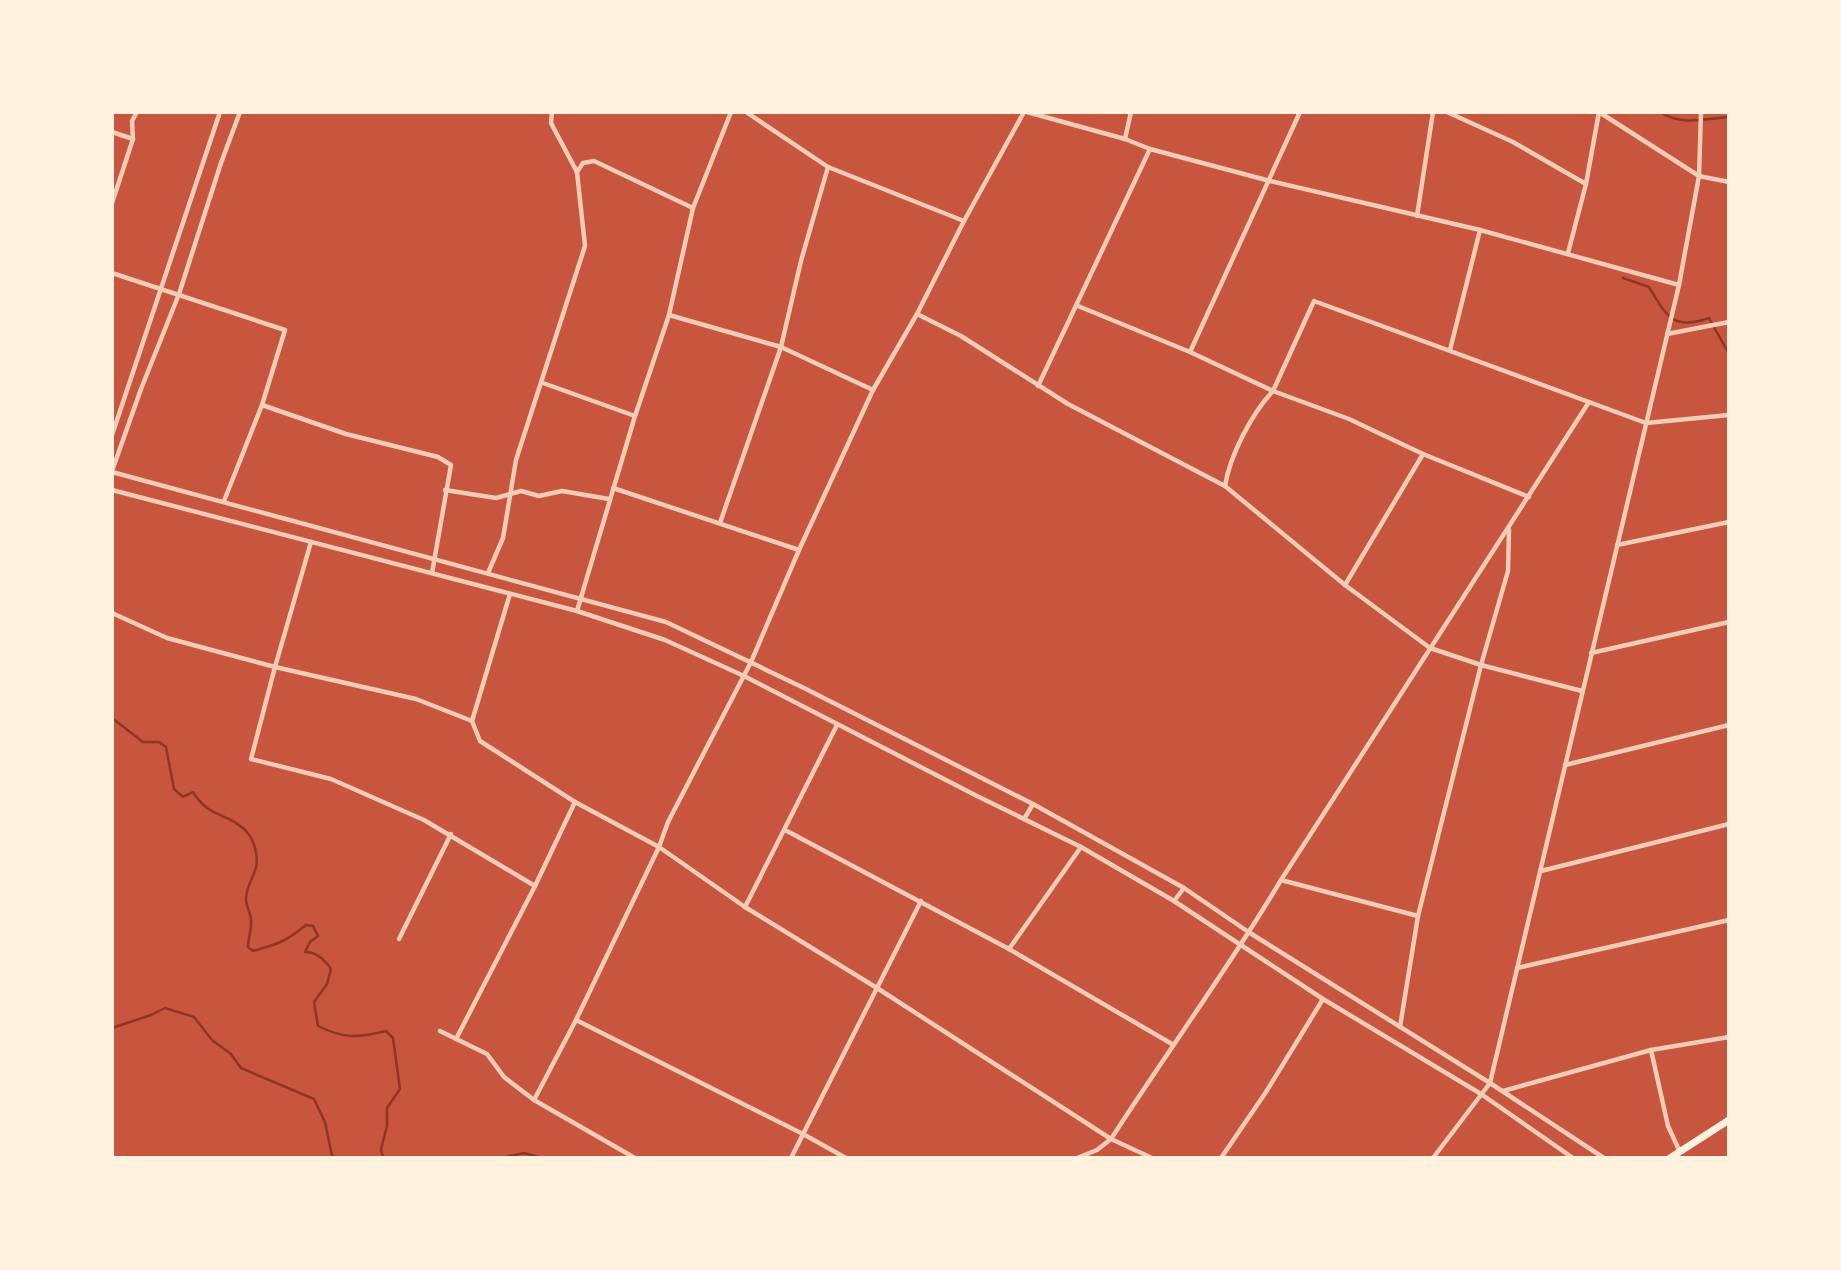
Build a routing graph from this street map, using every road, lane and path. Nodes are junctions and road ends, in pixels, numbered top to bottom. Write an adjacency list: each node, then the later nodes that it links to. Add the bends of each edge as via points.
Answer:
1 (137, 112): 15 (street, via 132,121)
2 (220, 112): 33 (street)
3 (240, 112): 34 (street)
4 (552, 112): 19 (street, via 551,123)
5 (731, 112): 26 (street)
6 (746, 112): 18 (street)
7 (1026, 112): 16 (street); 28 (street)
8 (1131, 112): 16 (street)
9 (1300, 112): 21 (street)
10 (1433, 112): 27 (street)
11 (1447, 112): 23 (street, via 1513,142)
12 (1599, 112): 20 (street); 23 (street)
13 (1701, 112): 20 (street)
14 (112, 132): 15 (street)
15 (133, 139): 24 (street)
16 (1125, 139): 17 (street)
17 (1150, 149): 21 (street); 35 (street)
18 (828, 167): 28 (street); 40 (street)
19 (577, 172): 26 (street, via 583,163 594,161); 43 (street, via 585,246)
20 (1699, 176): 22 (street); 32 (street)
21 (1270, 181): 27 (street); 42 (street)
22 (1729, 182)
23 (1586, 184): 30 (street)
24 (114, 190): 25 (street)
25 (112, 203)
26 (693, 208): 37 (street)
27 (1417, 216): 29 (street)
28 (964, 221): 36 (street)
29 (1480, 230): 30 (street); 41 (street)
30 (1569, 253): 32 (street)
31 (112, 274): 33 (street)
32 (1679, 285): 39 (street)
33 (163, 289): 34 (street); 52 (street)
34 (179, 294): 48 (street, via 285,330); 54 (street)
35 (1077, 306): 42 (street); 44 (street)
36 (917, 314): 44 (street, via 961,336); 45 (street)
37 (669, 315): 40 (street); 50 (street)
38 (1729, 321): 39 (street)
39 (1667, 334): 51 (street)
40 (781, 347): 45 (street); 64 (street)
41 (1450, 350): 46 (street, via 1314,301); 47 (street)
42 (1190, 352): 46 (street)
43 (543, 383): 50 (street); 59 (street, via 516,460)
44 (1038, 386): 55 (street)
45 (873, 390): 68 (street)
46 (1273, 391): 53 (street, via 1349,419); 55 (street, via 1260,404 1227,472)
47 (1589, 402): 51 (street); 60 (street)
48 (262, 405): 58 (street, via 346,434 439,457 450,465); 62 (street)
49 (1729, 415): 51 (street)
50 (635, 416): 56 (street)
51 (1646, 423): 67 (street)
52 (112, 435)
53 (1423, 454): 60 (street); 72 (street)
54 (112, 472): 62 (street)
55 (1225, 486): 72 (street)
56 (612, 488): 61 (street); 64 (street)
57 (112, 490): 66 (street)
58 (445, 490): 59 (street); 69 (street)
59 (509, 496): 61 (street, via 521,491 539,496 562,491); 71 (street, via 503,538)
60 (1529, 497): 65 (street)
61 (609, 499): 74 (street)
62 (224, 501): 69 (street)
63 (1729, 522): 67 (street)
64 (720, 523): 68 (street)
65 (1509, 529): 78 (street); 81 (street, via 1508,571)
66 (311, 542): 70 (street); 82 (street)
67 (1617, 545): 79 (street)
68 (799, 550): 80 (street)
69 (436, 558): 70 (street); 71 (street)
70 (432, 573): 73 (street)
71 (488, 573): 74 (street)
72 (1345, 585): 78 (street)
73 (510, 594): 75 (street); 85 (street)
74 (581, 597): 75 (street); 80 (street, via 666,622)
75 (577, 611): 83 (street, via 664,640)
76 (112, 614): 82 (street, via 167,638)
77 (1729, 622): 79 (street)
78 (1430, 648): 81 (street); 98 (street)
79 (1591, 653): 84 (street)
80 (751, 662): 83 (street); 90 (street)
81 (1481, 665): 84 (street); 104 (street)
82 (275, 667): 85 (street, via 416,699); 94 (street, via 251,759 331,779)
83 (744, 677): 86 (street); 95 (street)
84 (1582, 691): 88 (street)
85 (472, 721): 89 (street, via 480,741)
86 (837, 724): 91 (street); 93 (street)
87 (1729, 725): 88 (street)
88 (1565, 765): 97 (street)
89 (575, 802): 95 (street); 99 (street)
90 (1033, 804): 91 (street); 100 (street)
91 (1024, 819): 96 (street)
92 (1729, 824): 97 (street)
93 (785, 830): 101 (street); 103 (street)
94 (451, 834): 99 (street); 107 (street)
95 (659, 847): 103 (street); 113 (street)
96 (1081, 847): 102 (street); 109 (street)
97 (1541, 871): 110 (street)
98 (1281, 880): 104 (street); 106 (street)
99 (535, 886): 117 (street)
100 (1184, 888): 102 (street); 106 (street)
101 (921, 901): 109 (street); 111 (street)
102 (1174, 901): 108 (street)
103 (745, 907): 111 (street)
104 (1418, 916): 114 (street)
105 (1729, 920): 110 (street)
106 (1250, 933): 108 (street); 114 (street)
107 (399, 939)
108 (1242, 947): 112 (street); 118 (street)
109 (1009, 949): 118 (street)
110 (1517, 968): 120 (street)
111 (877, 989): 125 (street); 126 (street)
112 (1322, 999): 122 (street); 133 (street)
113 (576, 1020): 123 (street); 125 (street)
114 (1399, 1027): 120 (street)
115 (440, 1031): 117 (street)
116 (1729, 1037): 119 (street)
117 (456, 1039): 123 (street, via 487,1054 504,1077)
118 (1172, 1044): 126 (street)
119 (1651, 1050): 121 (street); 127 (street, via 1668,1126)
120 (1490, 1083): 121 (street); 122 (street)
121 (1503, 1091): 136 (street)
122 (1481, 1094): 134 (street); 135 (street)
123 (534, 1100): 129 (street)
124 (1729, 1120): 127 (highway)
125 (803, 1134): 130 (street); 131 (street)
126 (1111, 1139): 128 (street); 132 (street)
127 (1679, 1150): 137 (highway)
128 (1148, 1157)
129 (635, 1158)
130 (791, 1158)
131 (846, 1158)
132 (1077, 1158)
133 (1221, 1158)
134 (1433, 1158)
135 (1573, 1158)
136 (1604, 1158)
137 (1670, 1158)

